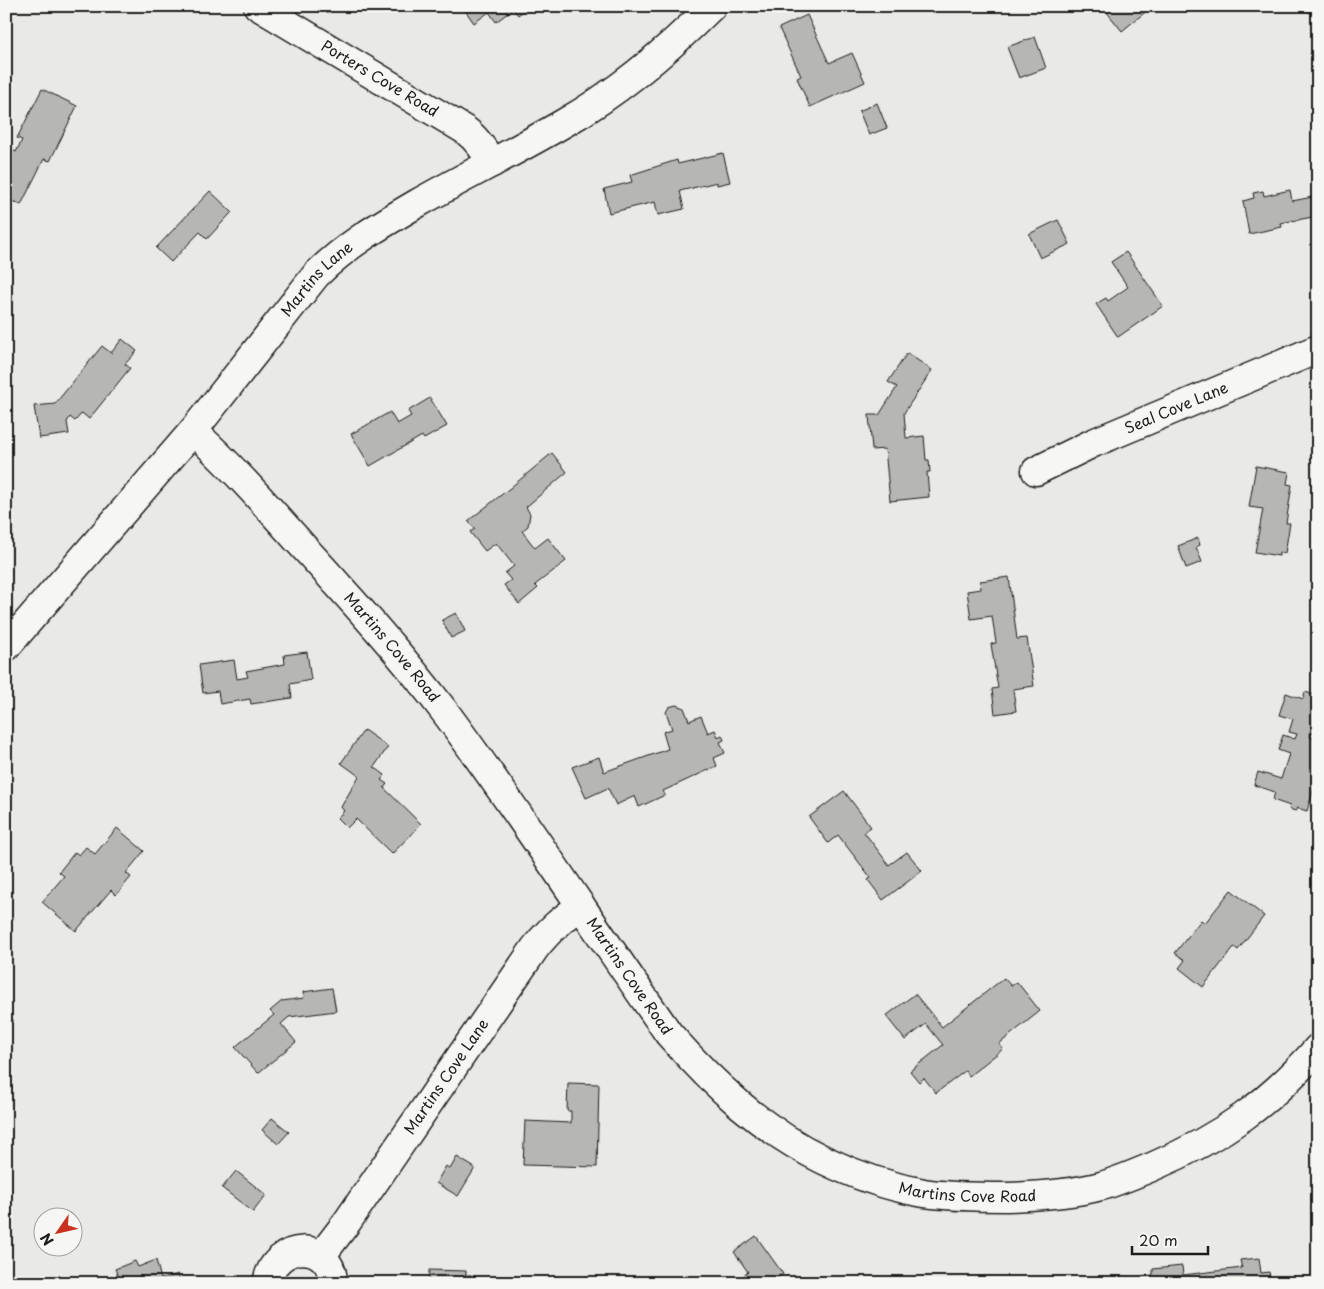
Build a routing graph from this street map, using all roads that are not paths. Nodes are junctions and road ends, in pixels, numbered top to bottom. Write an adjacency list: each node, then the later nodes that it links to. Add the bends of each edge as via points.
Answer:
1 (258, 6): 3 (street, Porters Cove Road, via 465,130 480,143)
2 (712, 6): 3 (street, Martins Lane, via 606,98)
3 (492, 163): 5 (street, Martins Lane, via 375,228 327,264)
4 (1318, 349): 6 (street, Seal Cove Lane, via 1093,443)
5 (192, 431): 7 (street, Martins Lane); 8 (street, Martins Cove Road, via 217,452 416,676 474,752)
6 (1036, 471)
7 (6, 647)
8 (581, 906): 9 (street, Martins Cove Road, via 669,1034 732,1099 823,1160 889,1185 925,1193 1030,1197 1100,1186 1135,1174 1201,1144 1232,1125 1284,1083); 10 (street, Martins Cove Lane, via 547,932 535,948)
9 (1318, 1048)
10 (321, 1256): 11 (street, via 311,1250 290,1252 274,1264); 12 (street, via 329,1264)
11 (268, 1283)
12 (333, 1283)

